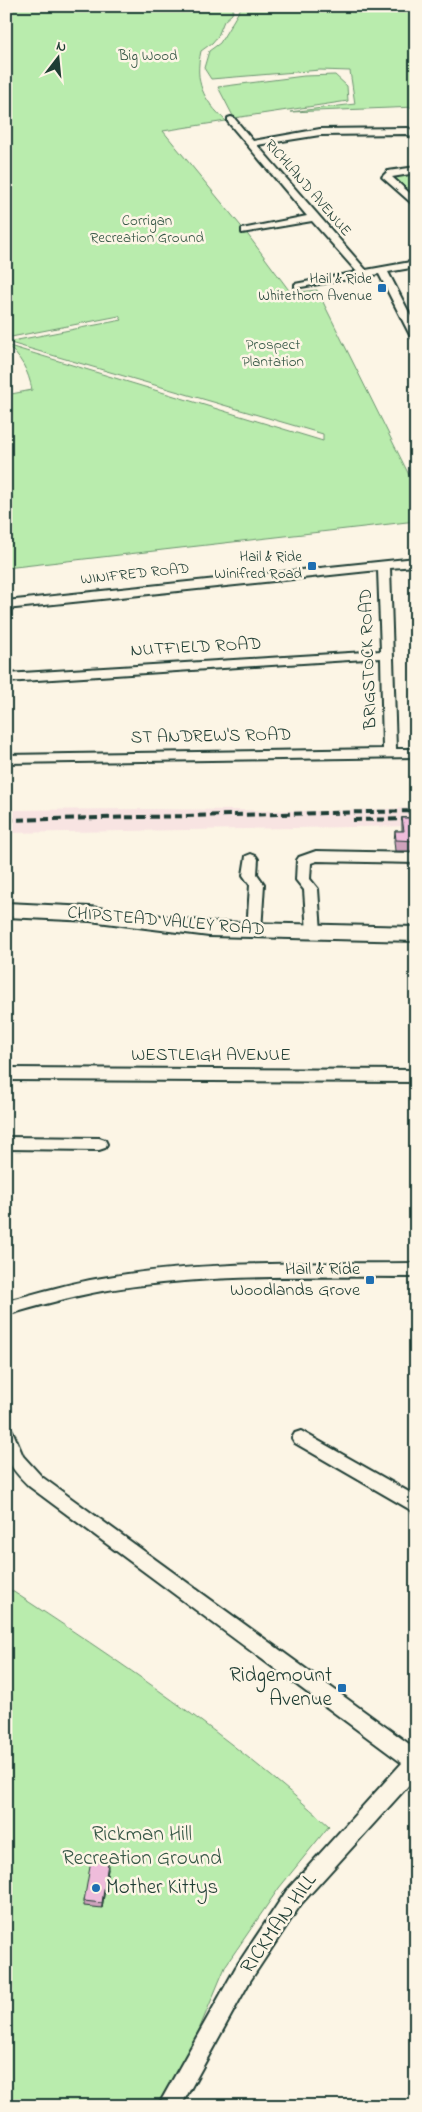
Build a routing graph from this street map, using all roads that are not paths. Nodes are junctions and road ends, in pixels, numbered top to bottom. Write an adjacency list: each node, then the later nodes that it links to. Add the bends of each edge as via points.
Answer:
1 (231, 120): 3 (street, RICHLAND AVENUE)
2 (413, 132): 3 (street, via 320,132)
3 (250, 144): 6 (street, RICHLAND AVENUE)
4 (416, 170): 5 (street, via 391,173 388,177)
5 (416, 204)
6 (314, 218): 7 (street); 10 (street, RICHLAND AVENUE)
7 (245, 231)
8 (416, 264): 9 (street)
9 (382, 271): 10 (street); 12 (street)
10 (364, 274): 11 (street)
11 (299, 286)
12 (416, 337)
13 (416, 562): 14 (street, WINIFRED ROAD)
14 (384, 564): 15 (street, WINIFRED ROAD); 16 (street, BRIGSTOCK ROAD)
15 (6, 605)
16 (387, 654): 17 (street, NUTFIELD ROAD); 19 (street, BRIGSTOCK ROAD)
17 (6, 678)
18 (416, 753): 19 (street, ST ANDREW'S ROAD)
19 (390, 754): 20 (street, ST ANDREW'S ROAD)
20 (6, 759)
21 (416, 858): 25 (street, via 316,856 304,860 304,880 311,889)
22 (251, 859): 24 (street, via 250,875 257,884)
23 (6, 910): 24 (main road, CHIPSTEAD VALLEY ROAD, via 90,914 184,927)
24 (254, 931): 25 (main road, CHIPSTEAD VALLEY ROAD)
25 (314, 932): 26 (main road, CHIPSTEAD VALLEY ROAD)
26 (416, 934)
27 (6, 1074): 28 (street, WESTLEIGH AVENUE)
28 (416, 1076)
29 (6, 1143): 30 (street)
30 (99, 1144)
31 (416, 1270): 32 (street, via 229,1272 158,1277 115,1282)
32 (6, 1308)
33 (6, 1435): 36 (street, via 18,1464 36,1482)
34 (301, 1438): 35 (street)
35 (416, 1505)
36 (416, 1762): 37 (street, RICKMAN HILL, via 294,1897 243,1974)
37 (169, 2106)

